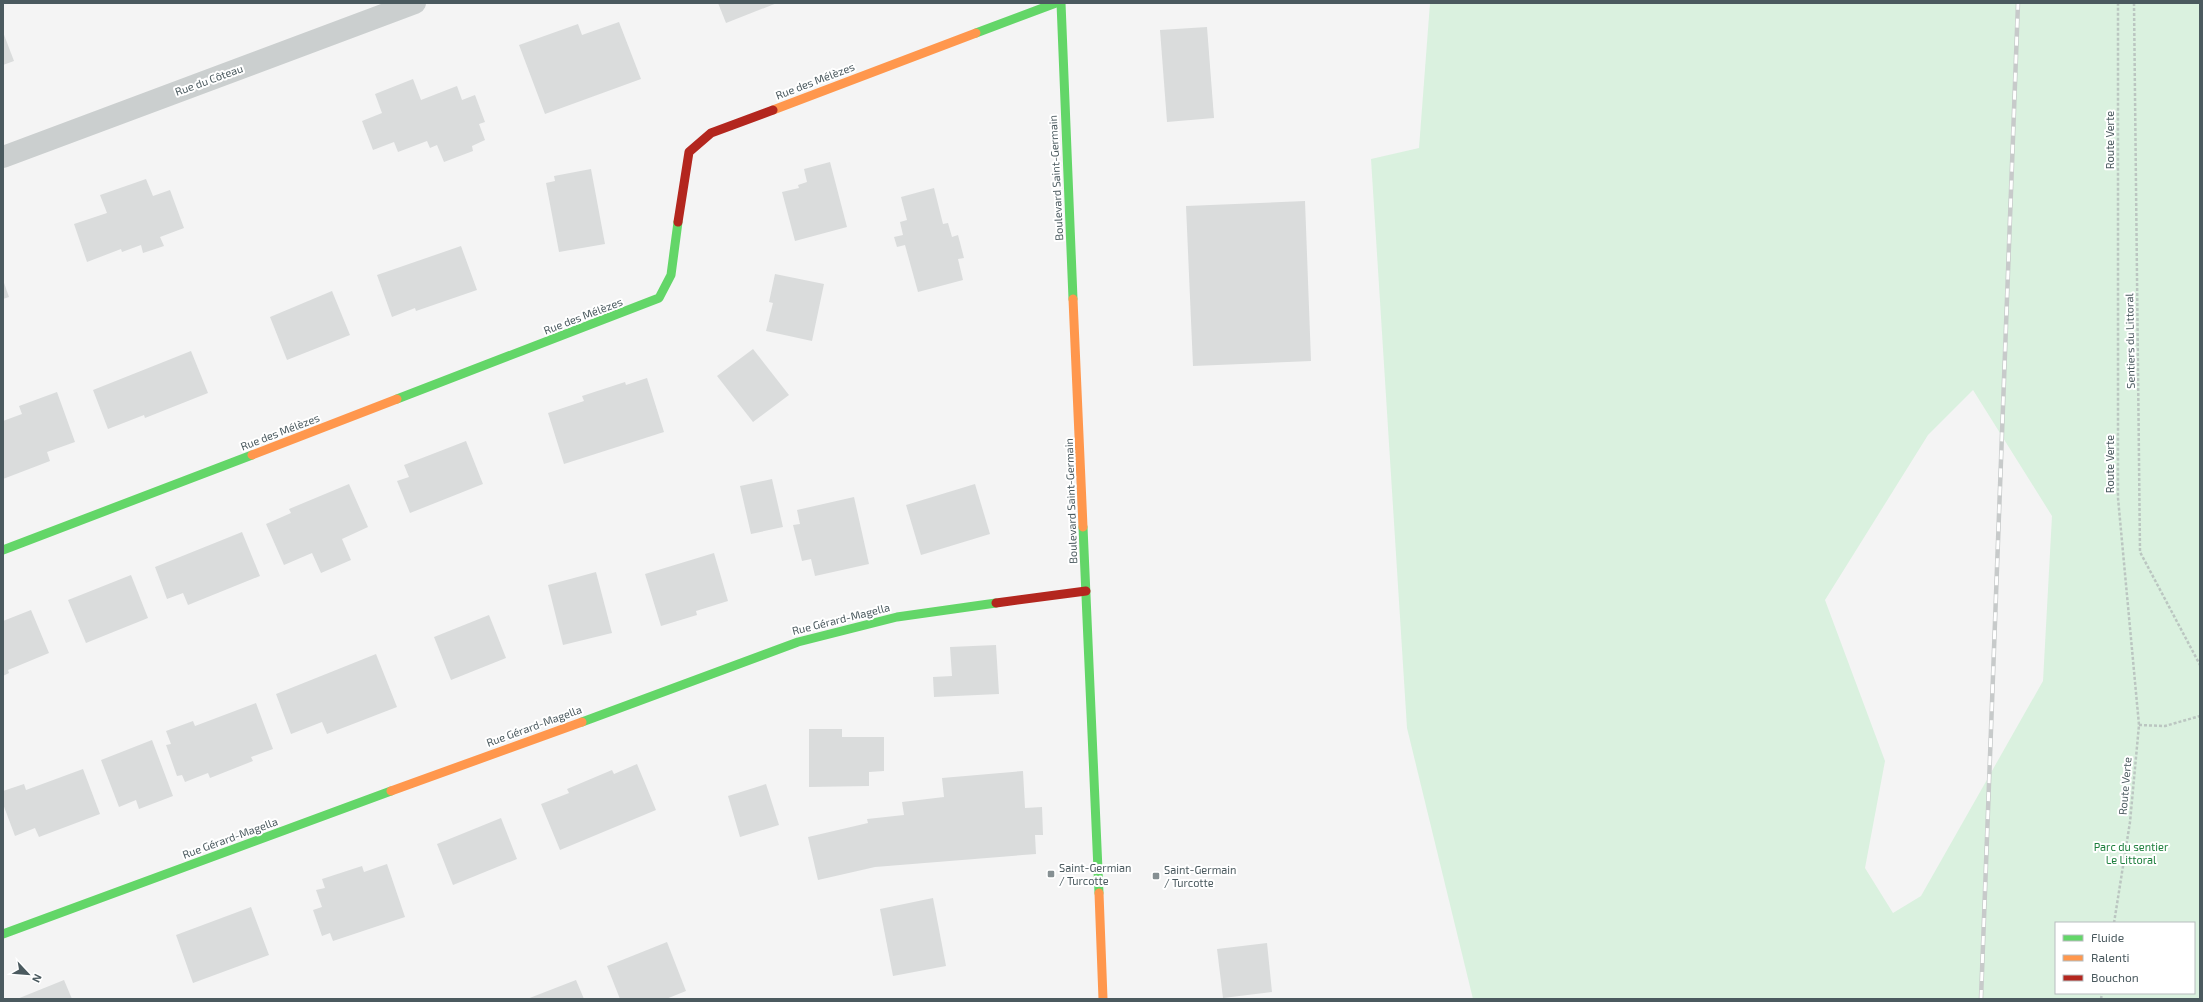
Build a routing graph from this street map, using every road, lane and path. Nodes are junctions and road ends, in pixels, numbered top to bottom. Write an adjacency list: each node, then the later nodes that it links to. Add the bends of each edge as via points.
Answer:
1 (415, 3): 6 (street, Rue du Côteau)
2 (1056, 3): 7 (street, Rue des Mélèzes, via 712,133 689,152 671,275 659,298)
3 (1061, 3): 8 (street, Boulevard Saint-Germain)
4 (2118, 3): 11 (path, Route Verte, via 2118,498)
5 (2134, 3): 9 (path, Sentiers du Littoral, via 2140,552)
6 (3, 157)
7 (3, 550)
8 (1086, 591): 13 (street, Rue Gérard-Magella, via 897,617 798,642); 14 (street, Boulevard Saint-Germain)
9 (2200, 665)
10 (2200, 716): 11 (path, via 2165,726)
11 (2139, 725): 12 (path, Route Verte, via 2130,822)
12 (2114, 922)
13 (3, 934)
14 (1103, 999)

